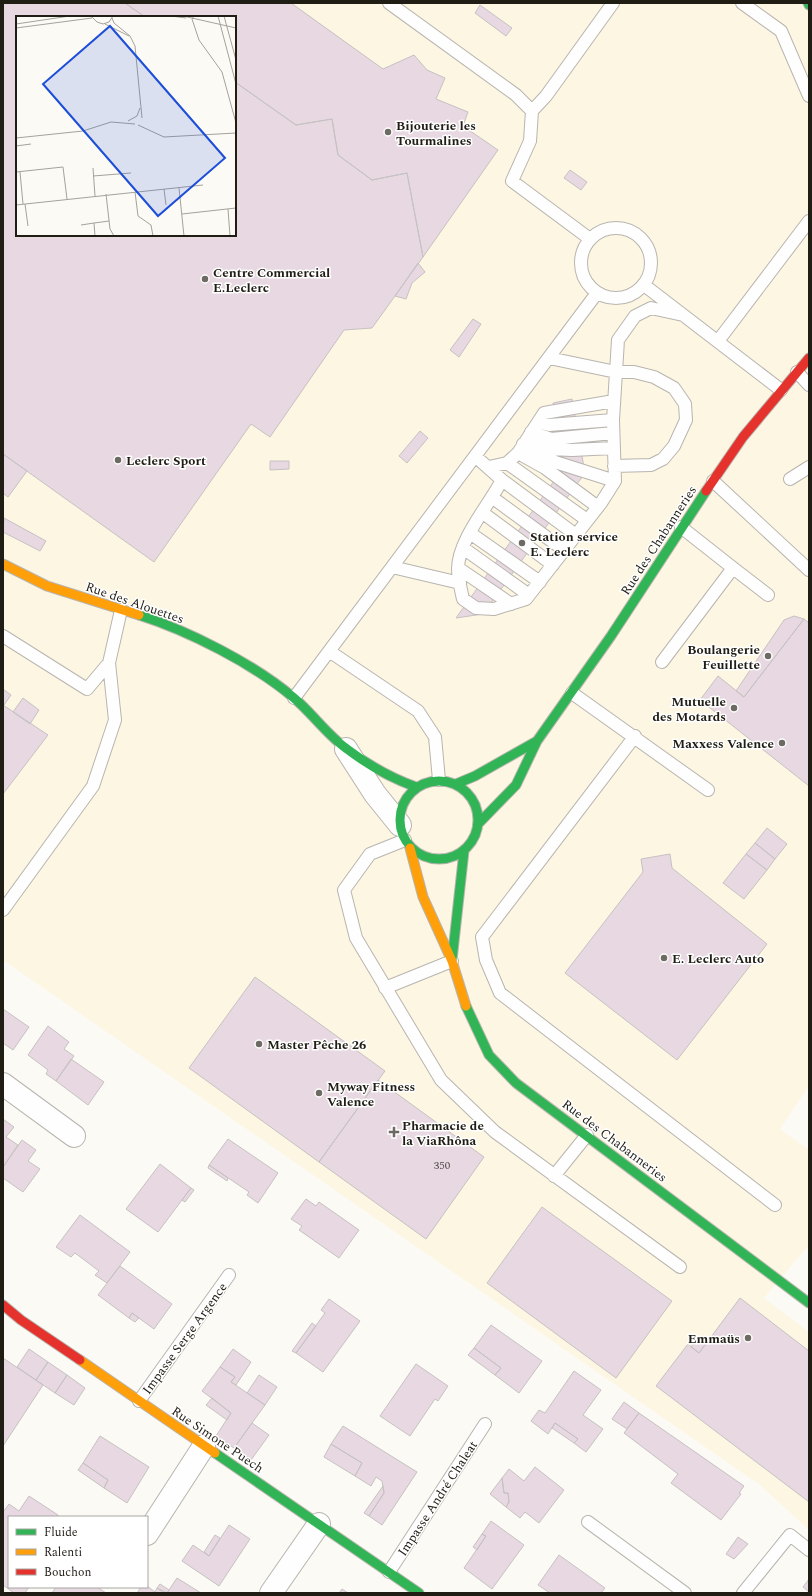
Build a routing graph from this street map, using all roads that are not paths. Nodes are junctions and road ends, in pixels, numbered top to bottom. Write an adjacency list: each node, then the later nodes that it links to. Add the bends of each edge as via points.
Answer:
1 (389, 3): 5 (lane, via 516,95)
2 (613, 3): 5 (lane, via 546,96)
3 (742, 3): 4 (lane, via 781,31)
4 (809, 96)
5 (532, 111): 7 (lane, via 530,141 512,181)
6 (809, 221): 12 (lane)
7 (590, 239): 8 (lane, via 598,232 618,228 638,235 650,254 652,265 649,276); 9 (lane, via 582,252 581,268 589,286)
8 (640, 289): 9 (lane, via 627,297 617,299); 10 (lane); 11 (lane)
9 (597, 293): 13 (lane)
10 (683, 314): 11 (lane, via 651,308); 12 (lane)
11 (635, 316): 15 (lane, via 618,340)
12 (718, 341): 18 (lane)
13 (549, 358): 15 (lane); 25 (lane)
14 (809, 358): 16 (street, Rue des Chabanneries)
15 (616, 372): 19 (lane); 27 (lane, via 634,372 654,377 674,388 685,404 686,420 674,446 664,459 652,465)
16 (797, 372): 17 (lane); 18 (street, Rue des Chabanneries)
17 (809, 385)
18 (781, 390): 33 (street, Rue des Chabanneries)
19 (614, 401): 20 (lane); 21 (lane, via 544,413)
20 (613, 420): 21 (lane, via 549,425); 22 (lane)
21 (538, 422): 23 (lane)
22 (613, 433): 23 (lane); 24 (lane)
23 (525, 442): 24 (lane, via 549,449); 26 (lane); 32 (lane, via 555,462); 35 (lane, via 545,468)
24 (614, 448): 27 (lane)
25 (475, 456): 28 (lane); 45 (lane)
26 (507, 463): 28 (lane); 37 (lane)
27 (614, 466): 32 (lane)
28 (489, 467): 31 (lane)
29 (809, 467): 30 (lane)
30 (790, 479)
31 (502, 480): 34 (lane); 40 (lane)
32 (615, 481): 35 (lane)
33 (713, 481): 38 (street, Rue des Chabanneries); 48 (lane)
34 (493, 498): 36 (lane); 42 (lane)
35 (598, 507): 37 (lane)
36 (483, 513): 39 (lane); 44 (lane)
37 (587, 520): 40 (lane)
38 (681, 527): 47 (lane); 59 (street, Rue des Chabanneries)
39 (470, 533): 41 (lane); 49 (lane)
40 (576, 534): 42 (lane)
41 (463, 548): 46 (lane); 51 (lane)
42 (564, 550): 44 (lane)
43 (3, 564): 54 (street, Rue des Alouettes, via 47,586)
44 (553, 565): 49 (lane)
45 (392, 567): 50 (lane); 56 (lane)
46 (458, 568): 50 (lane); 53 (lane)
47 (733, 568): 52 (lane); 57 (lane)
48 (809, 570)
49 (540, 582): 51 (lane)
50 (460, 583): 53 (lane, via 463,599 476,608 494,609)
51 (529, 595): 53 (lane, via 526,599)
52 (768, 595)
53 (511, 604)
54 (121, 610): 58 (lane); 60 (street, Rue des Alouettes, via 157,621 202,641 246,665)
55 (3, 636): 58 (lane, via 87,689)
56 (329, 651): 60 (lane); 64 (lane, via 418,710 434,737)
57 (662, 662)
58 (109, 663): 71 (lane, via 115,720 93,786)
59 (572, 693): 61 (lane); 62 (street, Rue des Chabanneries)
60 (294, 698): 63 (street, Rue des Alouettes)
61 (635, 736): 67 (lane); 78 (lane, via 482,937 486,960 500,993)
62 (537, 741): 65 (street, Rue des Chabanneries); 68 (street, Rue des Chabanneries, via 516,784)
63 (346, 749): 66 (street, Rue des Alouettes, via 390,777); 69 (street)
64 (439, 780): 65 (street); 66 (street, via 427,782)
65 (456, 784): 68 (street, via 469,794 477,808)
66 (416, 788): 69 (street, via 406,798 400,811)
67 (708, 790)
68 (478, 824): 70 (street, via 471,844)
69 (405, 837): 70 (street, via 422,856 436,860 451,858); 72 (street, Rue des Chabanneries, via 423,897); 73 (lane, via 370,854 344,890 356,938)
70 (464, 851): 72 (street, Rue des Chabanneries)
71 (3, 910)
72 (452, 961): 73 (lane); 75 (street, Rue des Chabanneries, via 469,1015 489,1055 516,1083)
73 (385, 988): 77 (lane, via 441,1080 495,1132)
74 (3, 1084): 76 (street)
75 (587, 1135): 77 (lane); 81 (street, Rue des Chabanneries)
76 (74, 1136)
77 (554, 1176): 79 (lane)
78 (775, 1205)
79 (680, 1267)
80 (229, 1275): 83 (lane, Impasse Serge Argence)
81 (809, 1303)
82 (3, 1305): 83 (street, Rue Simone Puech)
83 (139, 1401): 85 (street, Rue Simone Puech)
84 (485, 1424): 90 (lane, Impasse André Chaleat)
85 (204, 1446): 87 (street, Rue Simone Puech); 88 (street)
86 (588, 1522): 93 (lane)
87 (319, 1524): 90 (street, Rue Simone Puech); 91 (street)
88 (148, 1532)
89 (809, 1550): 94 (lane, via 790,1535)
90 (389, 1572): 92 (street, Rue Simone Puech)
91 (271, 1593)
92 (419, 1593)
93 (685, 1593)
94 (743, 1593)

